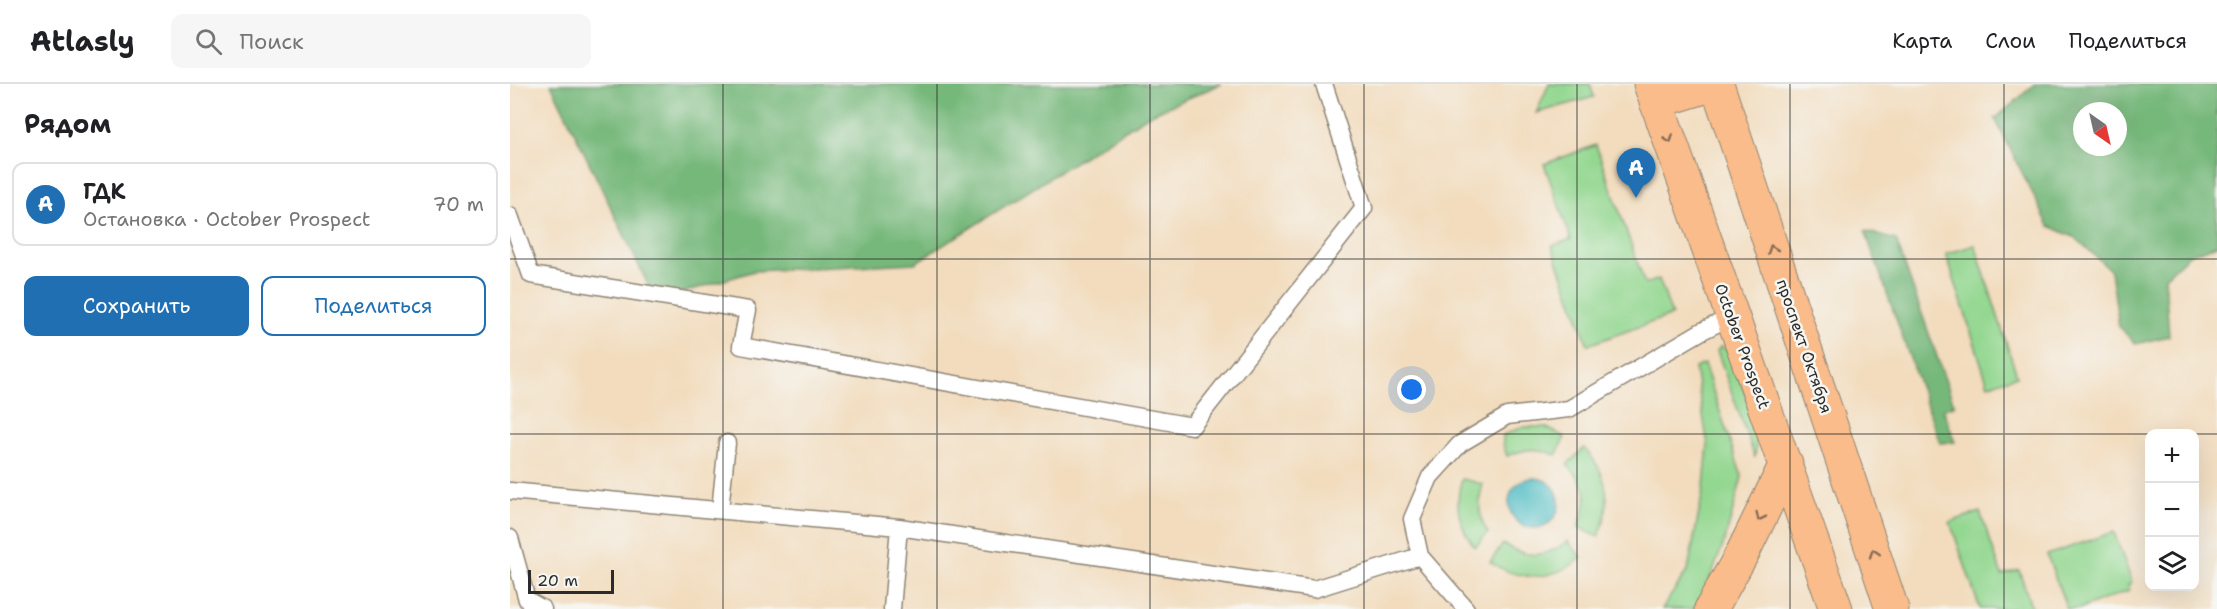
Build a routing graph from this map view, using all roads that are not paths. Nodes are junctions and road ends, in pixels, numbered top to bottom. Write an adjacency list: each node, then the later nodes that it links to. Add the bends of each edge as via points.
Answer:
1 (1324, 84): 4 (lane, via 1364,208 1192,426 741,346 748,310 531,275)
2 (1715, 84): 3 (main road); 18 (main road, проспект Октября, one-way to 2)
3 (1653, 93): 5 (main road, October Prospect, one-way to 5)
4 (510, 216)
5 (1732, 316): 7 (main road, October Prospect); 12 (lane, via 1569,409 1507,417 1460,444 1430,477 1412,519)
6 (727, 443): 9 (lane)
7 (1786, 464): 16 (main road, one-way to 16); 17 (main road, October Prospect)
8 (510, 490): 9 (lane)
9 (720, 510): 10 (lane)
10 (899, 527): 12 (lane, via 1314,589); 14 (lane)
11 (510, 538): 13 (lane, via 527,600)
12 (1420, 556): 15 (lane)
13 (543, 609)
14 (892, 609)
15 (1466, 609)
16 (1711, 609)
17 (1836, 609)
18 (1892, 609)

